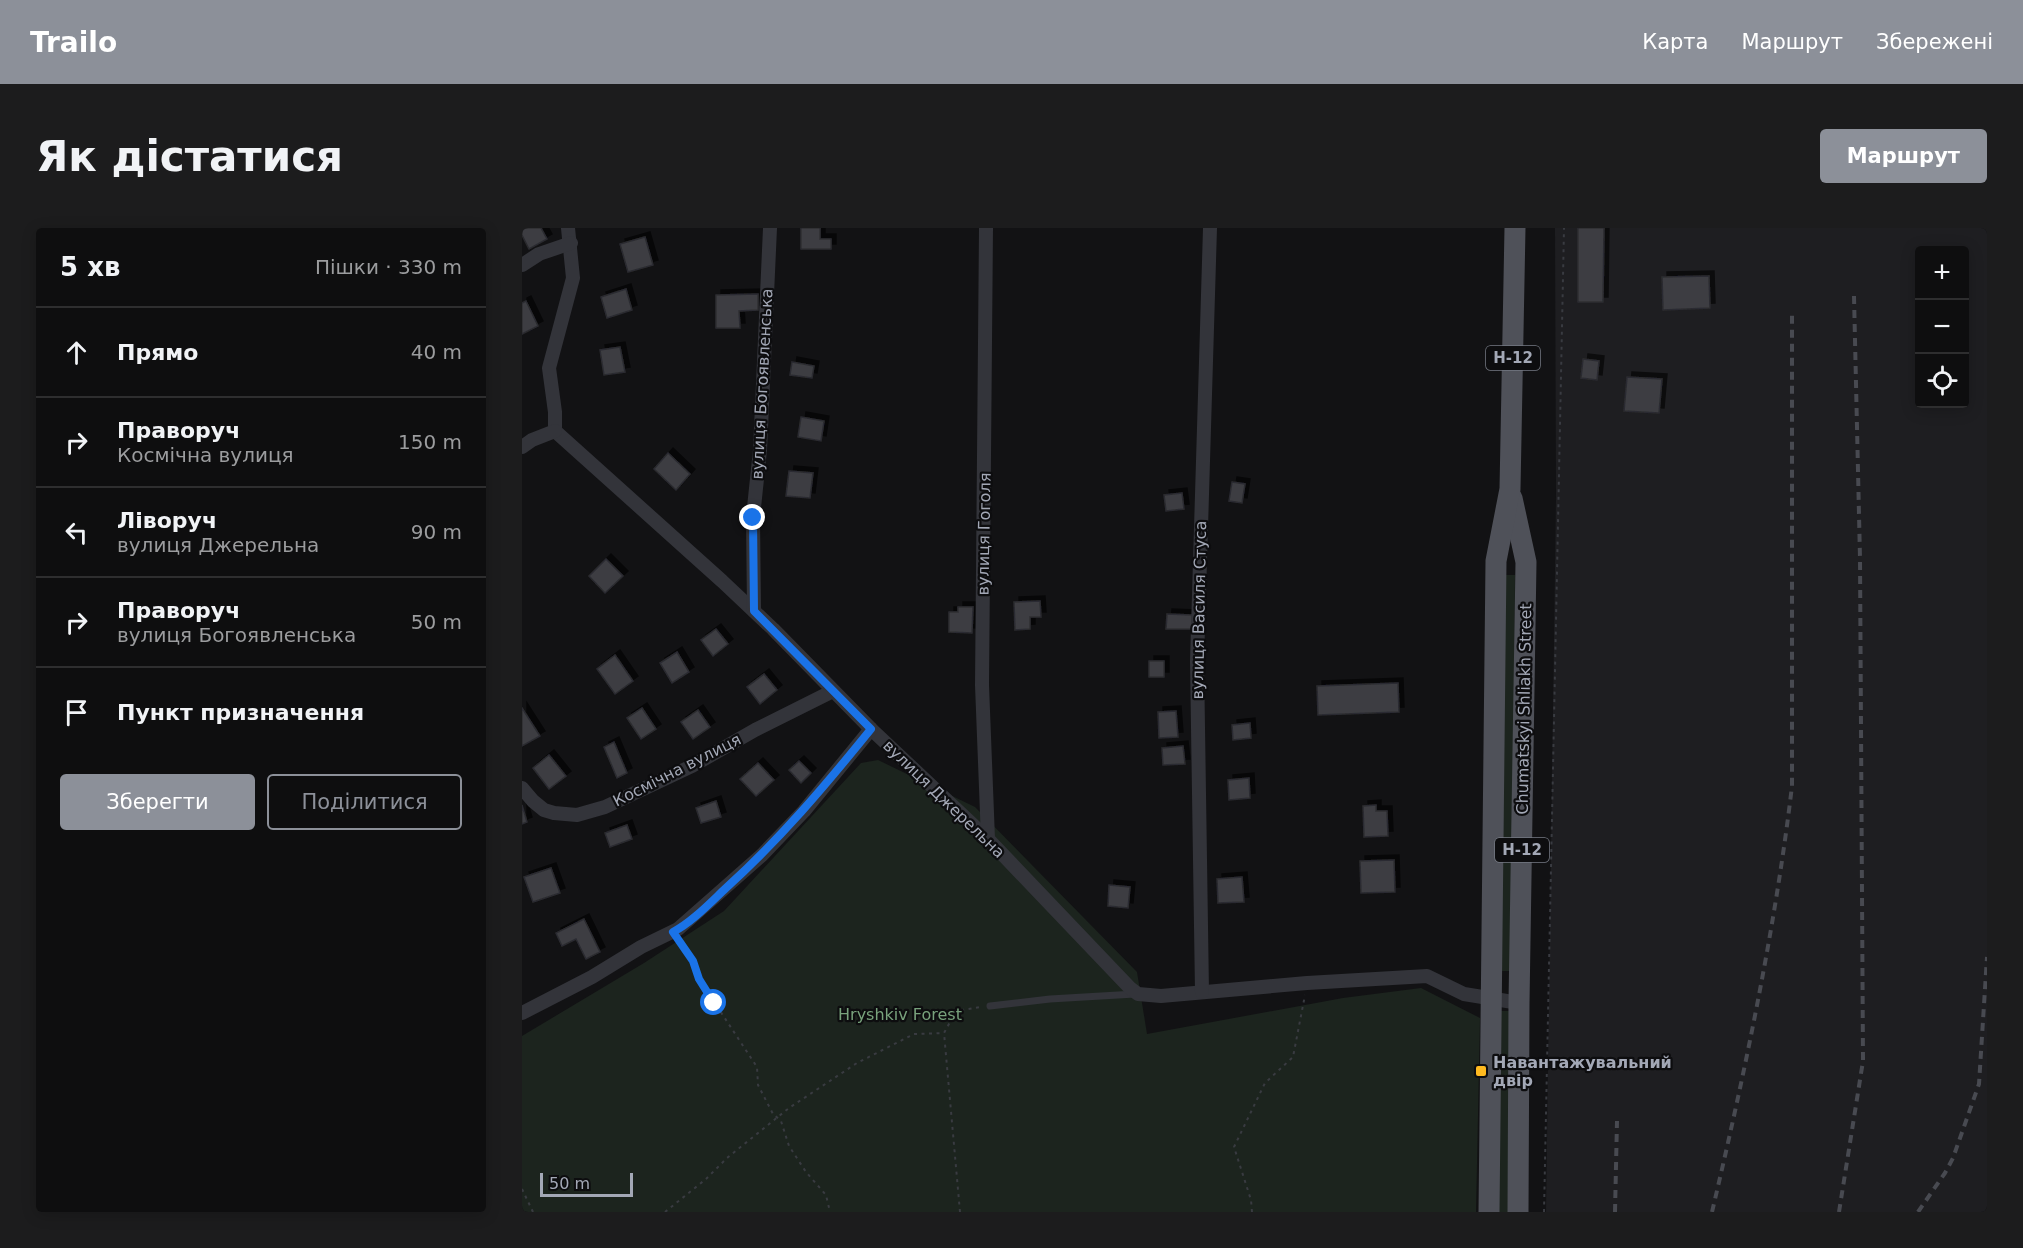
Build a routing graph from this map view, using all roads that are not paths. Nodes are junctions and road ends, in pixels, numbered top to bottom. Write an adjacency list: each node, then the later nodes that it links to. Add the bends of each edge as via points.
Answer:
1 (568, 228): 6 (street)
2 (770, 228): 11 (street, вулиця Богоявленська, via 760,450 753,518)
3 (986, 228): 15 (street, вулиця Гоголя, via 982,685)
4 (1210, 228): 16 (street, вулиця Василя Стуса, via 1197,662)
5 (1515, 228): 10 (main road, Chumatskyi Shliakh Street / Н-12)
6 (571, 243): 7 (street); 8 (street, via 573,278 549,368)
7 (522, 265)
8 (555, 431): 9 (street); 11 (street, вулиця Джерельна)
9 (522, 447)
10 (1510, 489): 18 (main road, Chumatskyi Shliakh Street / Н-12, via 1496,561); 19 (main road, Chumatskyi Shliakh Street / Н-12, via 1526,562)
11 (754, 611): 12 (street, вулиця Джерельна)
12 (833, 691): 13 (street, вулиця Джерельна); 14 (street, Космічна вулиця, via 605,807 577,815 555,813 544,810)
13 (871, 729): 15 (street, вулиця Джерельна); 21 (street, via 804,811 714,899 673,932)
14 (522, 789)
15 (988, 839): 17 (street, вулиця Джерельна)
16 (1202, 992): 17 (street); 18 (street, via 1427,976 1464,994)
17 (1138, 994): 20 (lane)
18 (1492, 1000): 19 (street); 22 (main road, Chumatskyi Shliakh Street / Н-12)
19 (1519, 1003): 23 (main road, Chumatskyi Shliakh Street / Н-12)
20 (990, 1006)
21 (522, 1013)
22 (1489, 1212)
23 (1518, 1212)

